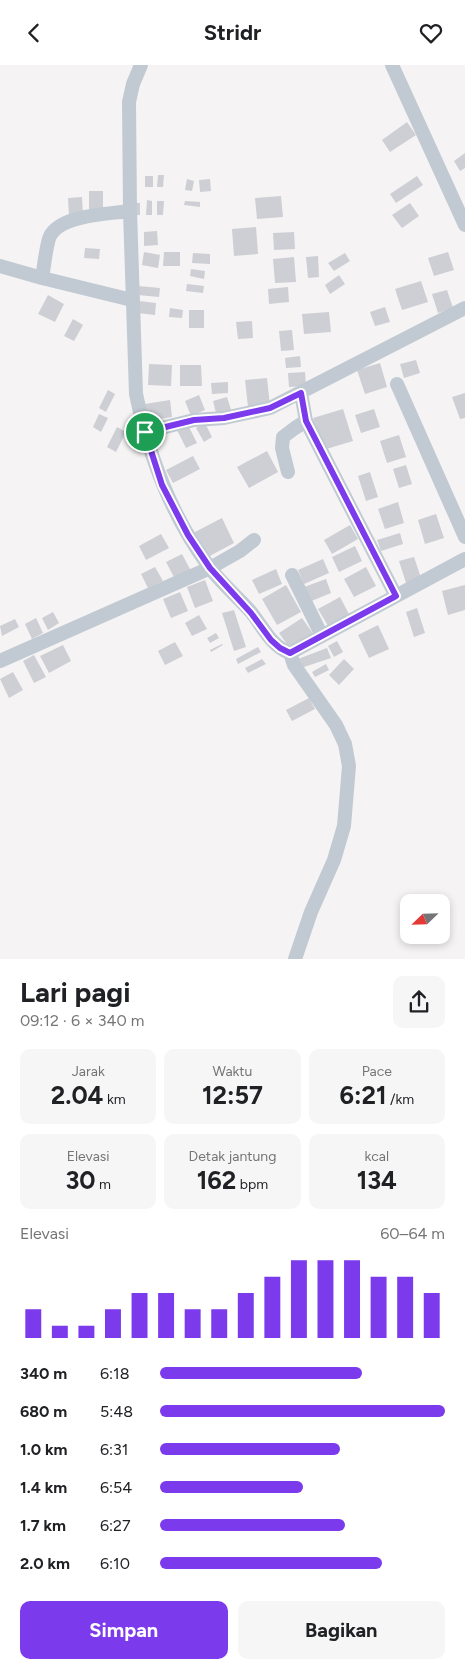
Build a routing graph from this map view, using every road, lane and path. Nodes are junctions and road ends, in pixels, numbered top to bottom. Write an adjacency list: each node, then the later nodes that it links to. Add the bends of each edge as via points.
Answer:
1 (141, 65): 3 (street, via 129,102)
2 (392, 65): 4 (street)
3 (130, 211): 6 (street, via 83,218 59,226 50,237); 7 (street)
4 (465, 225)
5 (0, 266): 6 (street)
6 (42, 278): 7 (street)
7 (132, 300): 12 (street, via 136,394)
8 (465, 308): 10 (street)
9 (397, 384): 14 (street)
10 (301, 393): 11 (street); 12 (street, via 270,408 224,418 194,420)
11 (306, 421): 13 (street, via 283,437 282,448); 19 (street)
12 (145, 432): 17 (street, via 165,492)
13 (288, 472)
14 (465, 537)
15 (254, 540): 17 (street)
16 (465, 559): 19 (street)
17 (210, 568): 21 (street, via 276,645); 22 (street)
18 (292, 575): 20 (street)
19 (396, 596): 20 (street)
20 (322, 636): 21 (street)
21 (290, 653): 23 (street, via 294,665 336,725 345,743 349,766 344,826)
22 (0, 661)
23 (295, 959)

